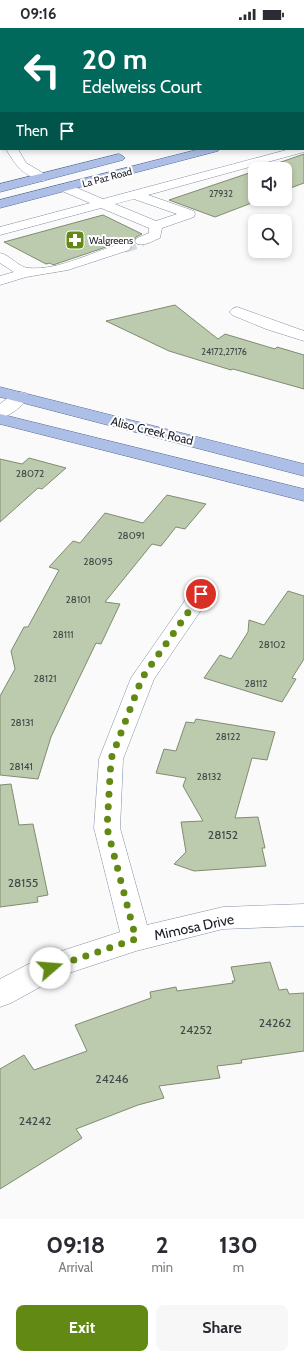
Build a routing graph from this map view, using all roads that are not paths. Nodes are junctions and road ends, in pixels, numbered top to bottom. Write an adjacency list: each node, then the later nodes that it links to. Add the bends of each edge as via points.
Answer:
1 (13, 150): 8 (street, via 21,165)
2 (186, 150): 7 (main road, via 177,152)
3 (210, 150): 7 (main road, La Paz Road)
4 (299, 150): 11 (street)
5 (146, 155): 10 (main road, via 142,159 80,176)
6 (128, 156): 8 (main road, La Paz Road)
7 (165, 162): 10 (main road, La Paz Road)
8 (44, 177): 9 (main road, La Paz Road); 12 (main road, via 26,190)
9 (0, 188)
10 (66, 188): 13 (main road, La Paz Road); 14 (street)
11 (136, 195): 14 (street); 15 (street, via 189,214)
12 (0, 196)
13 (0, 204)
14 (104, 204): 15 (street); 16 (street)
15 (156, 226): 17 (street, via 155,235)
16 (0, 231)
17 (142, 240)
18 (124, 246): 20 (street, via 56,270)
19 (0, 257): 20 (street)
20 (25, 273): 21 (street)
21 (0, 281)
22 (237, 312): 23 (street)
23 (304, 336)
24 (0, 392): 25 (main road, Aliso Creek Road)
25 (20, 397): 26 (street); 28 (main road, Aliso Creek Road)
26 (0, 413)
27 (0, 419): 29 (main road, Aliso Creek Road)
28 (304, 470)
29 (304, 495)
30 (201, 594): 32 (street, via 142,678 111,759 107,828)
31 (304, 915): 32 (street, Mimosa Drive, via 223,918)
32 (136, 939): 33 (street, Mimosa Drive, via 50,968)
33 (0, 994)

